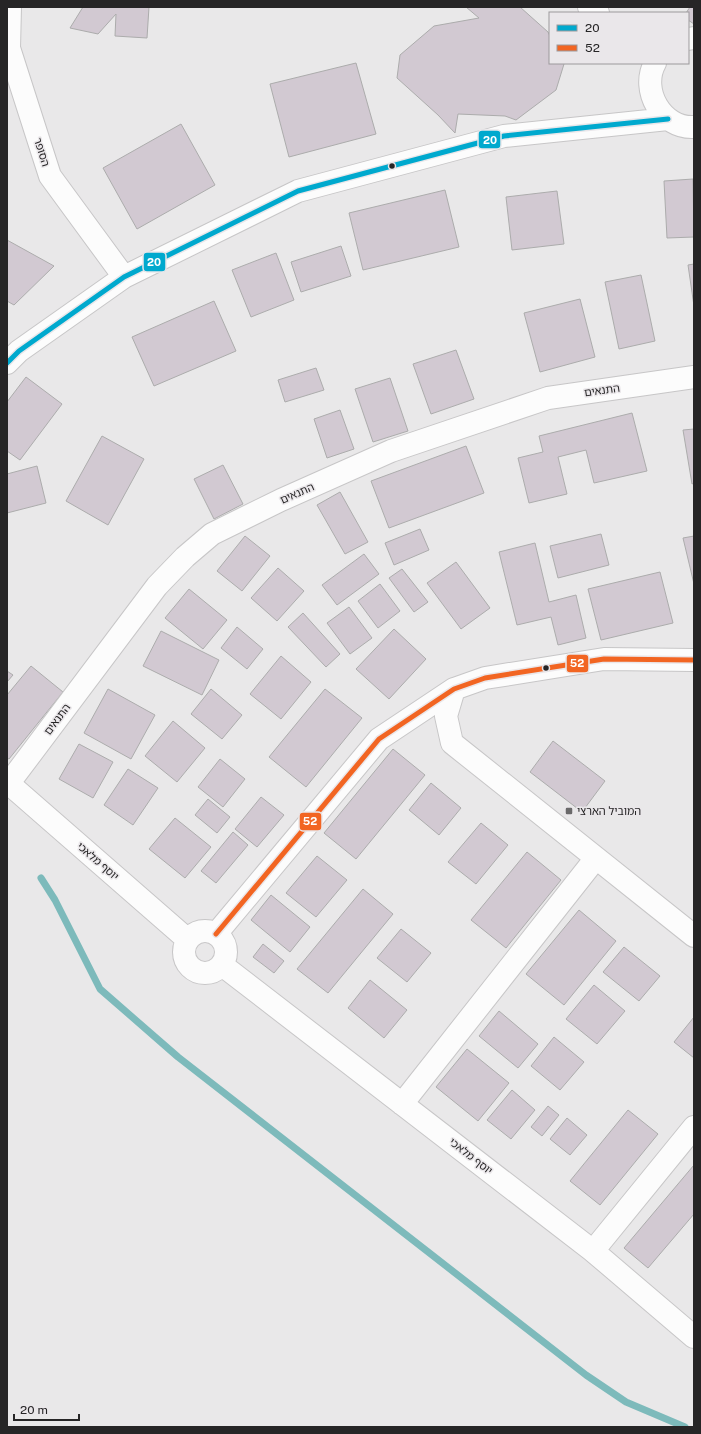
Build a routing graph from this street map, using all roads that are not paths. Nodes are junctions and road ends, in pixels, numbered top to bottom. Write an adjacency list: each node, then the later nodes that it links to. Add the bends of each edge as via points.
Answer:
1 (10, 7): 5 (street, הסופר, via 9,48 50,176)
2 (654, 64): 3 (street, via 650,81 652,96 658,109)
3 (668, 119): 4 (street, via 679,125); 5 (street, via 504,136 298,191)
4 (694, 127)
5 (124, 277): 6 (street, via 19,351)
6 (7, 364)
7 (694, 377): 10 (street, התנאים, via 548,398 391,451 280,500 212,534 185,556 157,586)
8 (694, 660): 9 (street, via 604,659 485,678)
9 (454, 689): 11 (street, via 446,716 452,743); 12 (street, via 379,739)
10 (8, 783): 14 (street, יוסף מלאכי)
11 (596, 858): 13 (street); 16 (street)
12 (216, 934): 14 (street, via 202,932); 15 (street, via 226,951)
13 (694, 936)
14 (188, 940): 15 (street, via 185,946 186,961 194,970 208,973 215,971)
15 (222, 964): 16 (street, יוסף מלאכי)
16 (402, 1104): 18 (street, יוסף מלאכי)
17 (694, 1127): 18 (street)
18 (593, 1251): 19 (street, יוסף מלאכי)
19 (694, 1337)

